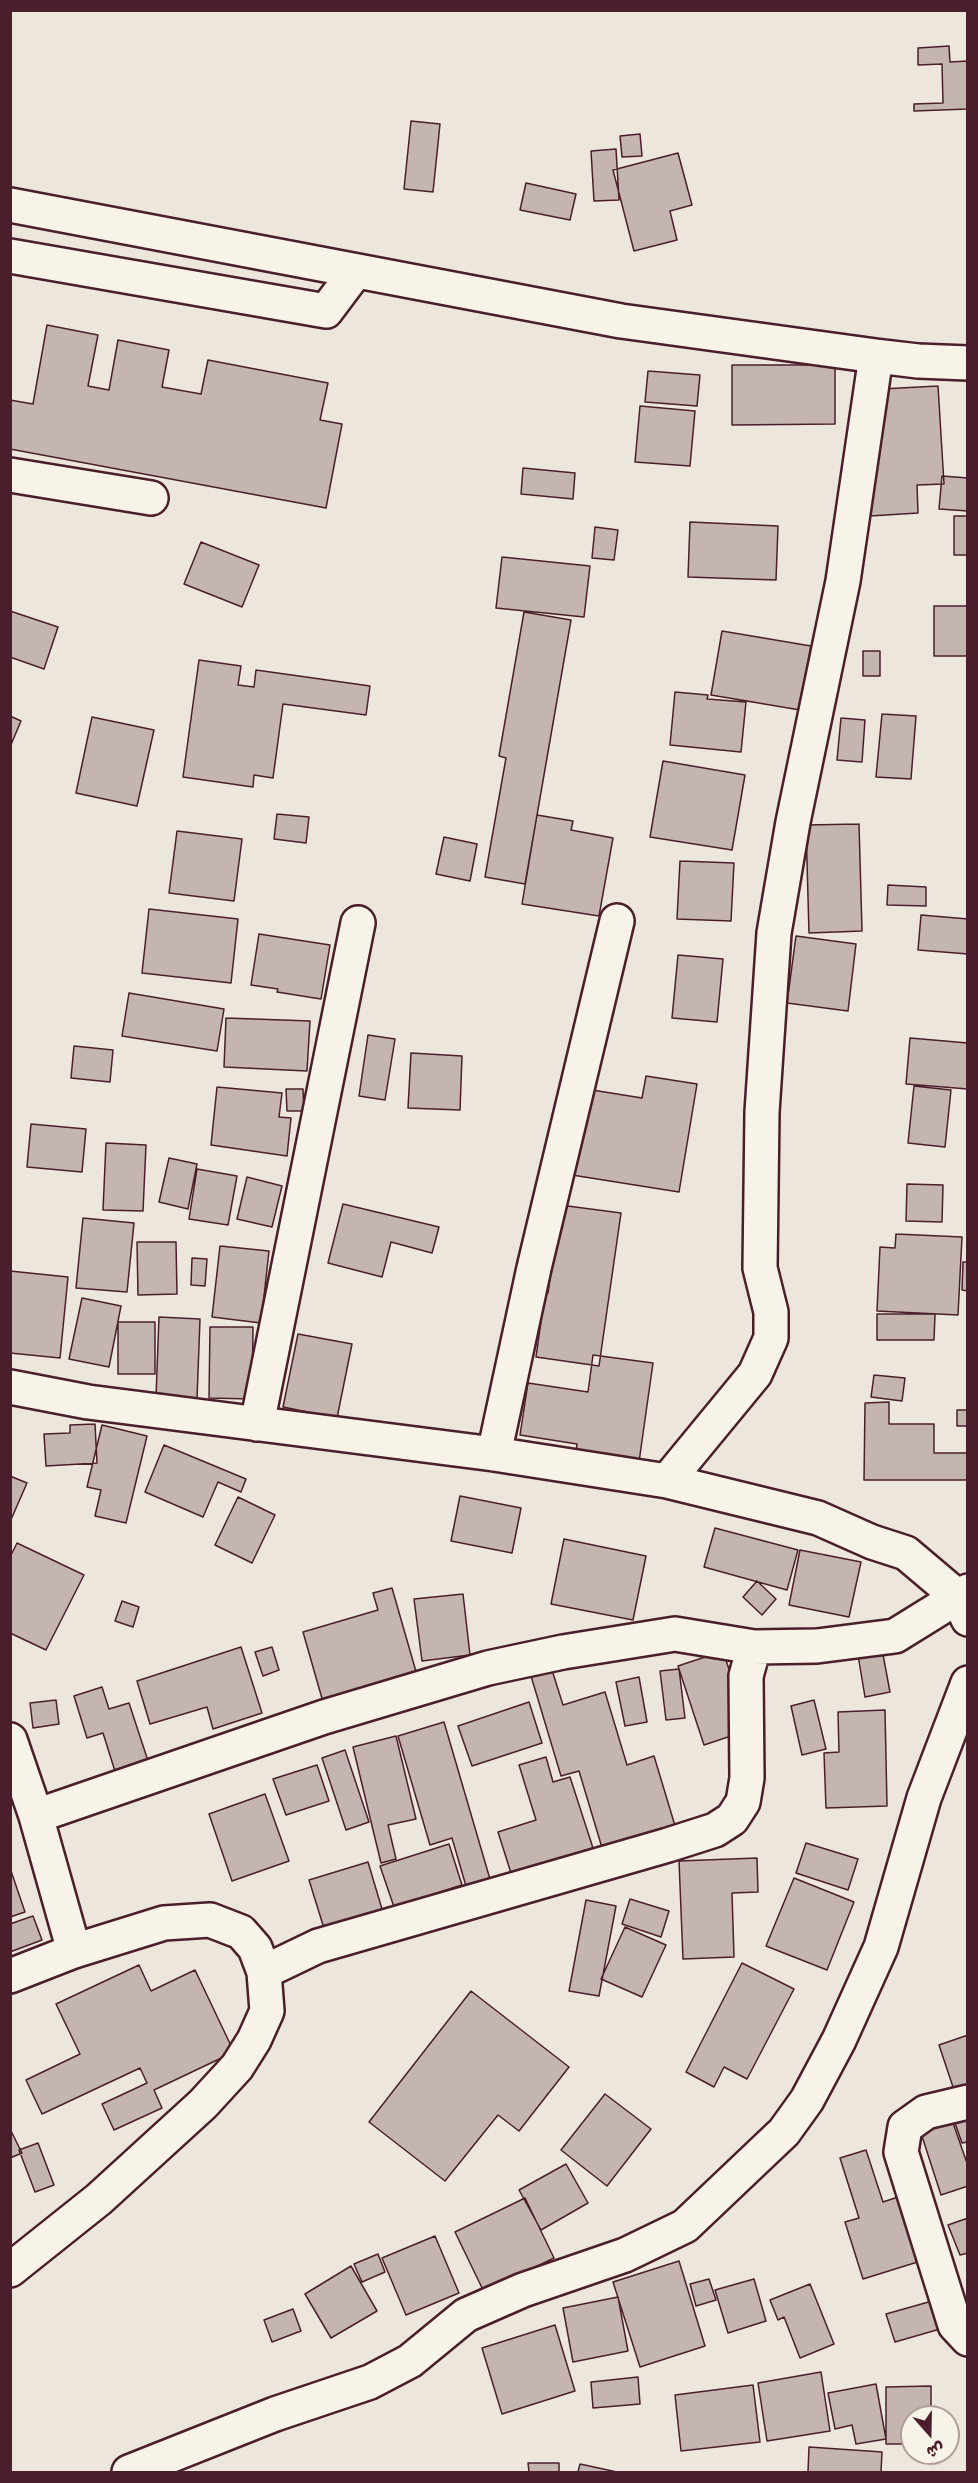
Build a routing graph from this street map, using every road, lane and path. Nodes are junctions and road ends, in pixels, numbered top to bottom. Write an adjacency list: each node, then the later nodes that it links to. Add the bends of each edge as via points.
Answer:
1 (10, 205): 3 (street)
2 (10, 256): 3 (street, via 326,311)
3 (356, 271): 4 (street, via 621,321)
4 (876, 356): 5 (street); 13 (street, via 843,581 774,933 762,1112 760,1268 771,1312 771,1338 755,1374)
5 (968, 363)
6 (10, 475): 7 (street)
7 (151, 498)
8 (617, 921): 12 (street)
9 (358, 923): 11 (street)
10 (10, 1387): 11 (street, via 88,1402)
11 (257, 1424): 12 (street)
12 (494, 1454): 13 (street)
13 (667, 1481): 14 (street, via 818,1518 906,1553)
14 (964, 1602): 15 (street, via 895,1636 817,1646)
15 (754, 1647): 18 (street, via 675,1634 488,1668 324,1717); 20 (street, via 746,1676 747,1778 743,1802 732,1819 715,1830 318,1946)
16 (968, 1683): 25 (street, via 924,1798 881,1947 839,2040 807,2100 784,2132 686,2226 625,2255 523,2290 466,2315 410,2361 370,2382 275,2414)
17 (10, 1740): 18 (street)
18 (36, 1816): 19 (street)
19 (74, 1951): 20 (street, via 164,1923 210,1920 241,1932 255,1948); 21 (street)
20 (264, 1972): 23 (street, via 267,2011 237,2067 203,2104 99,2199)
21 (10, 1976)
22 (968, 2102): 24 (street, via 926,2112 905,2127 901,2152 955,2325)
23 (10, 2270)
24 (968, 2339)
25 (129, 2472)

